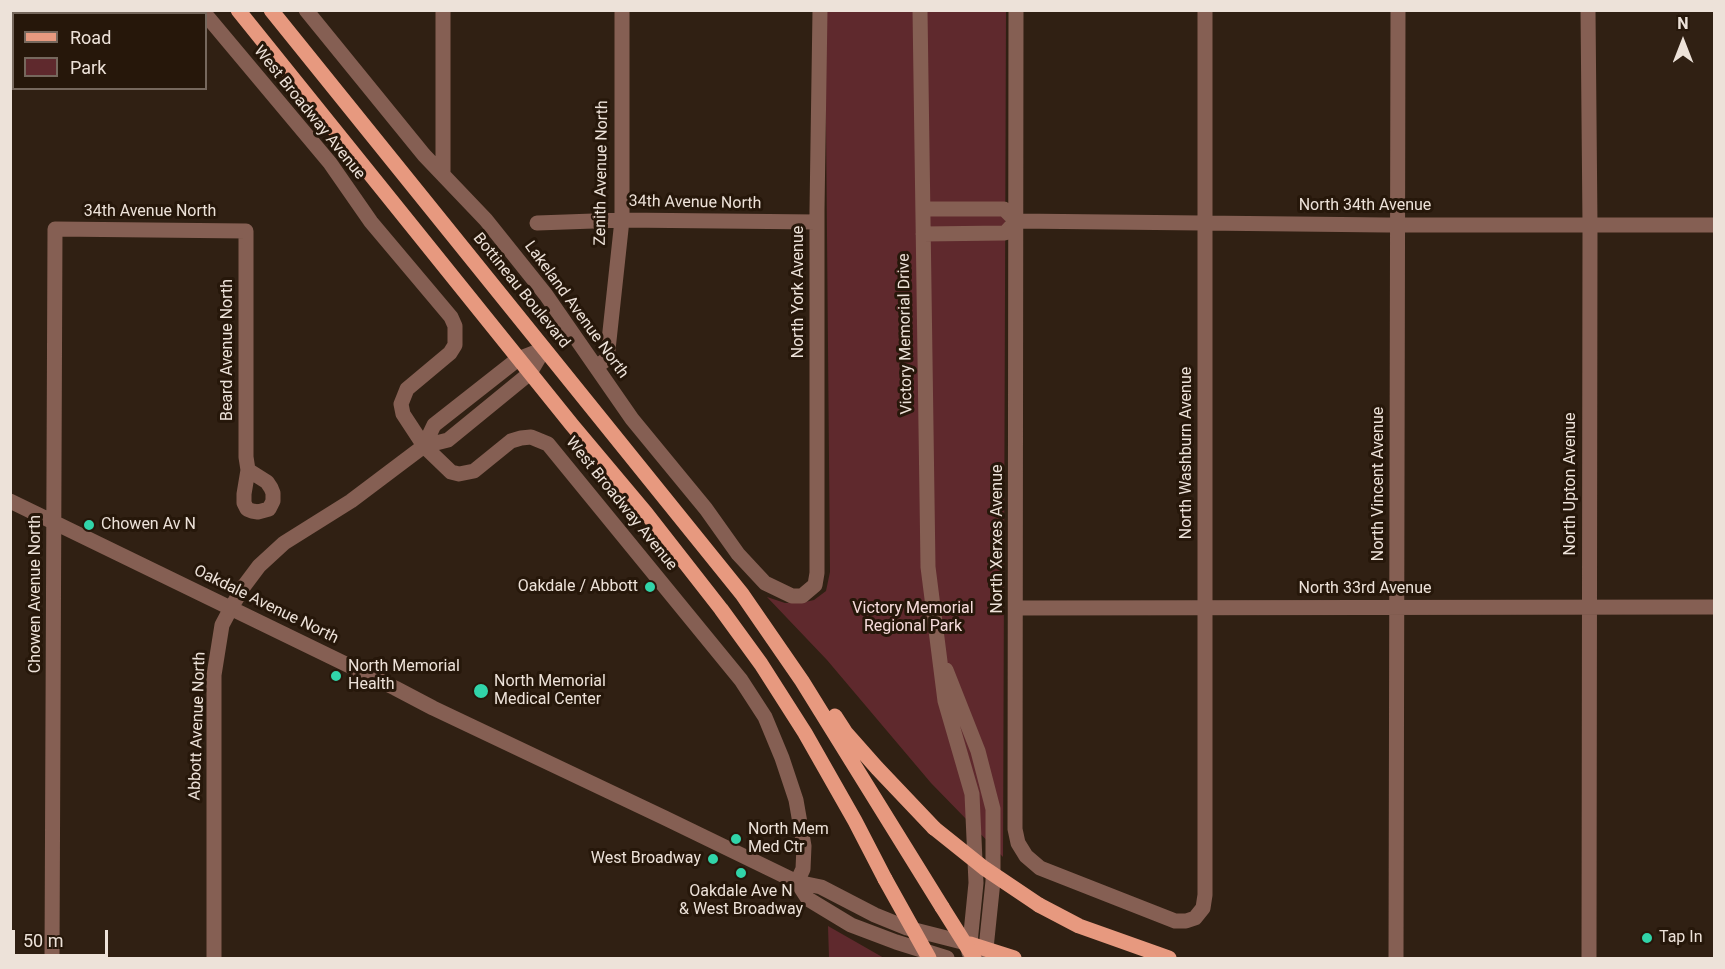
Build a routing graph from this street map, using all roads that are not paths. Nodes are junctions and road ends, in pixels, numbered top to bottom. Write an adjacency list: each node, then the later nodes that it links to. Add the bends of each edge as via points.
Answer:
1 (238, 10): 27 (main road)
2 (271, 10): 26 (main road, Bottineau Boulevard)
3 (306, 10): 13 (street, Lakeland Avenue North)
4 (443, 10): 13 (street)
5 (622, 10): 15 (street, Zenith Avenue North)
6 (820, 10): 17 (street, North York Avenue)
7 (920, 10): 14 (street, Victory Memorial Drive)
8 (1016, 10): 16 (street, North Xerxes Avenue)
9 (1205, 10): 19 (street, North Washburn Avenue)
10 (1398, 10): 20 (street, North Vincent Avenue)
11 (1588, 10): 21 (street, North Upton Avenue)
12 (207, 17): 30 (street, West Broadway Avenue, via 330,163 371,222 451,317 455,326 450,353 407,389 400,404)
13 (443, 174): 28 (street, Lakeland Avenue North, via 546,295)
14 (923, 209): 16 (street, North 34th Avenue, via 1004,209); 25 (street, Victory Memorial Drive)
15 (622, 220): 17 (street, 34th Avenue North); 18 (street, 34th Avenue North); 28 (street, Zenith Avenue North, via 607,359)
16 (1016, 221): 19 (street, North 34th Avenue); 25 (street, North 34th Avenue, via 1005,233); 39 (street, North Xerxes Avenue)
17 (817, 222): 34 (street, North York Avenue)
18 (537, 223)
19 (1205, 223): 20 (street, North 34th Avenue); 35 (street, North Washburn Avenue)
20 (1399, 224): 21 (street, North 34th Avenue); 36 (street, North Vincent Avenue)
21 (1590, 225): 22 (street, North 34th Avenue); 40 (street, North Upton Avenue)
22 (1714, 225)
23 (55, 229): 24 (street, 34th Avenue North); 33 (street, Chowen Avenue North)
24 (246, 231): 31 (street, Beard Avenue North)
25 (923, 234): 44 (street, Victory Memorial Drive, via 932,610 940,656 978,751 993,809 993,881)
26 (544, 349): 27 (street, Abbott Avenue North); 29 (street, Abbott Avenue North); 41 (main road, Bottineau Boulevard, via 742,594)
27 (518, 359): 29 (main road); 30 (street, Abbott Avenue North, via 434,425)
28 (596, 367): 34 (street, Lakeland Avenue North, via 738,554 765,583 784,594 802,596 815,585)
29 (530, 374): 30 (street, Abbott Avenue North, via 448,440); 47 (main road, bridge, via 646,513 761,664 855,820)
30 (424, 446): 38 (street, Abbott Avenue North, via 272,553 244,585); 42 (street, West Broadway Avenue, via 451,472 459,474 474,471 520,438 531,437 548,444 741,680 765,717 796,800 804,846 803,869)
31 (248, 470)
32 (10, 501): 33 (street, Oakdale Avenue North)
33 (55, 522): 38 (street, Oakdale Avenue North); 45 (street, Chowen Avenue North)
34 (817, 573)
35 (1204, 607): 36 (street, North 33rd Avenue); 39 (street, North 33rd Avenue); 43 (street, North Washburn Avenue)
36 (1397, 607): 40 (street, North 33rd Avenue); 51 (street, North Vincent Avenue)
37 (1714, 607): 40 (street, North 33rd Avenue)
38 (231, 608): 42 (street, Oakdale Avenue North); 46 (street, Abbott Avenue North, via 222,625 214,675)
39 (1016, 608): 43 (street, North Xerxes Avenue, via 1015,829 1026,856 1040,868 1175,921 1195,918 1203,908)
40 (1588, 608): 52 (street, North Upton Avenue)
41 (773, 639): 44 (main road, bridge, via 942,907); 50 (main road, bridge, via 811,681 846,733 934,828 1039,905 1079,926)
42 (797, 882): 44 (street, Oakdale Avenue North, via 821,887 875,915); 48 (street, Oakdale Avenue North, via 808,899 851,925)
43 (1205, 895)
44 (977, 954): 49 (main road)
45 (52, 958)
46 (214, 958)
47 (929, 958)
48 (947, 958)
49 (1014, 958)
50 (1169, 958)
51 (1396, 958)
52 (1589, 958)

